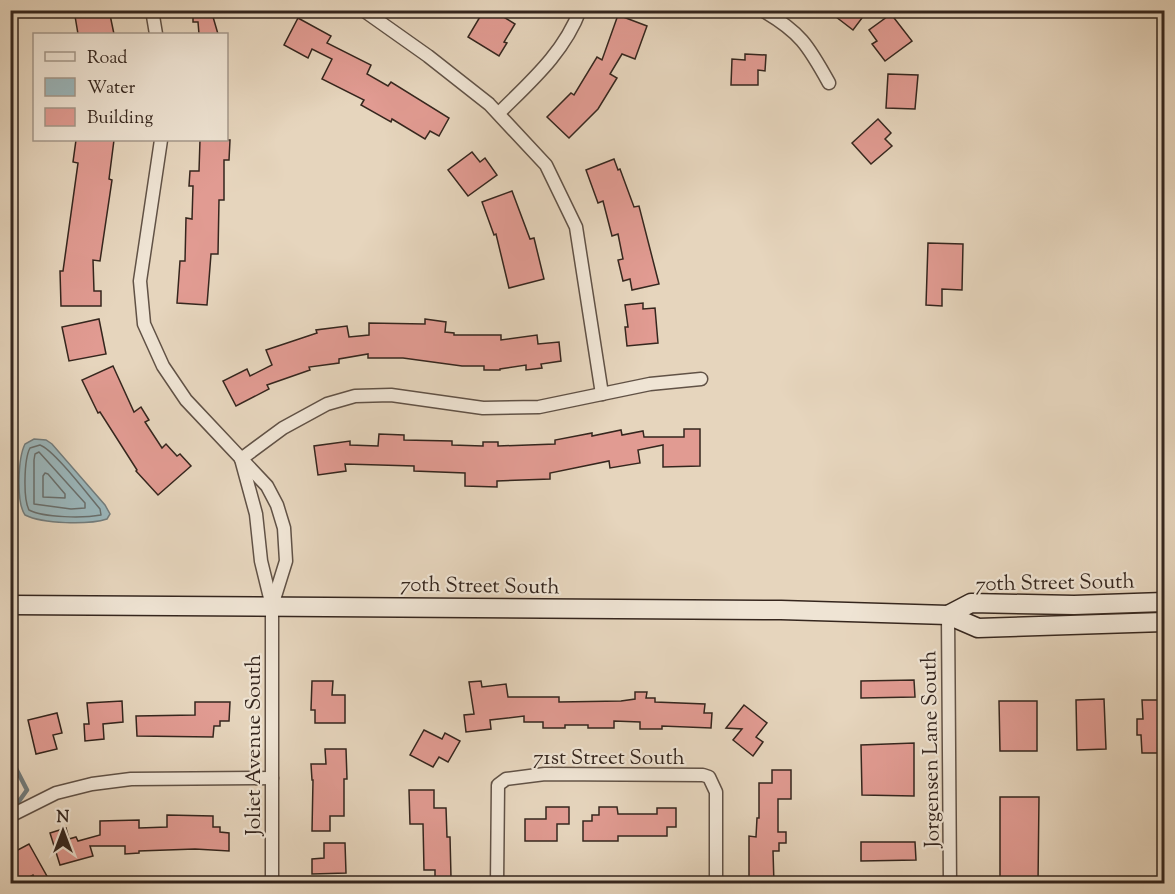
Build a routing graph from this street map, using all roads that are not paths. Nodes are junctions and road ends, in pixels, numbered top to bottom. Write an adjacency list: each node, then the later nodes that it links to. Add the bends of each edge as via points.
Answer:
1 (152, 10): 5 (street)
2 (363, 10): 7 (street)
3 (580, 10): 7 (street, via 553,57)
4 (762, 10): 6 (street, via 802,39)
5 (156, 33)
6 (829, 83)
7 (499, 113): 10 (street, via 546,165 576,226)
8 (161, 141): 11 (street, Joliet Avenue South, via 140,281 144,324 159,358 186,400)
9 (701, 379): 10 (street)
10 (603, 393): 11 (street, via 539,406 483,408 391,395 355,396 327,404 283,428)
11 (241, 459): 14 (street, Joliet Avenue South, via 256,514 261,561); 14 (street, Joliet Avenue South, via 267,486 284,528 286,561)
12 (1164, 602): 15 (main road, 70th Street South, via 971,603)
13 (10, 605): 14 (main road, 70th Street South)
14 (272, 606): 15 (main road, 70th Street South); 17 (street, Joliet Avenue South)
15 (948, 615): 16 (main road, 70th Street South, via 978,628); 22 (street, Jorgensen Lane South)
16 (1164, 622)
17 (272, 778): 18 (street, via 131,779 92,784 56,793); 19 (street, Joliet Avenue South)
18 (10, 816)
19 (272, 884)
20 (497, 884): 21 (street, 71st Street South, via 498,785 506,778 545,774 709,777 715,789)
21 (716, 884)
22 (950, 884)

